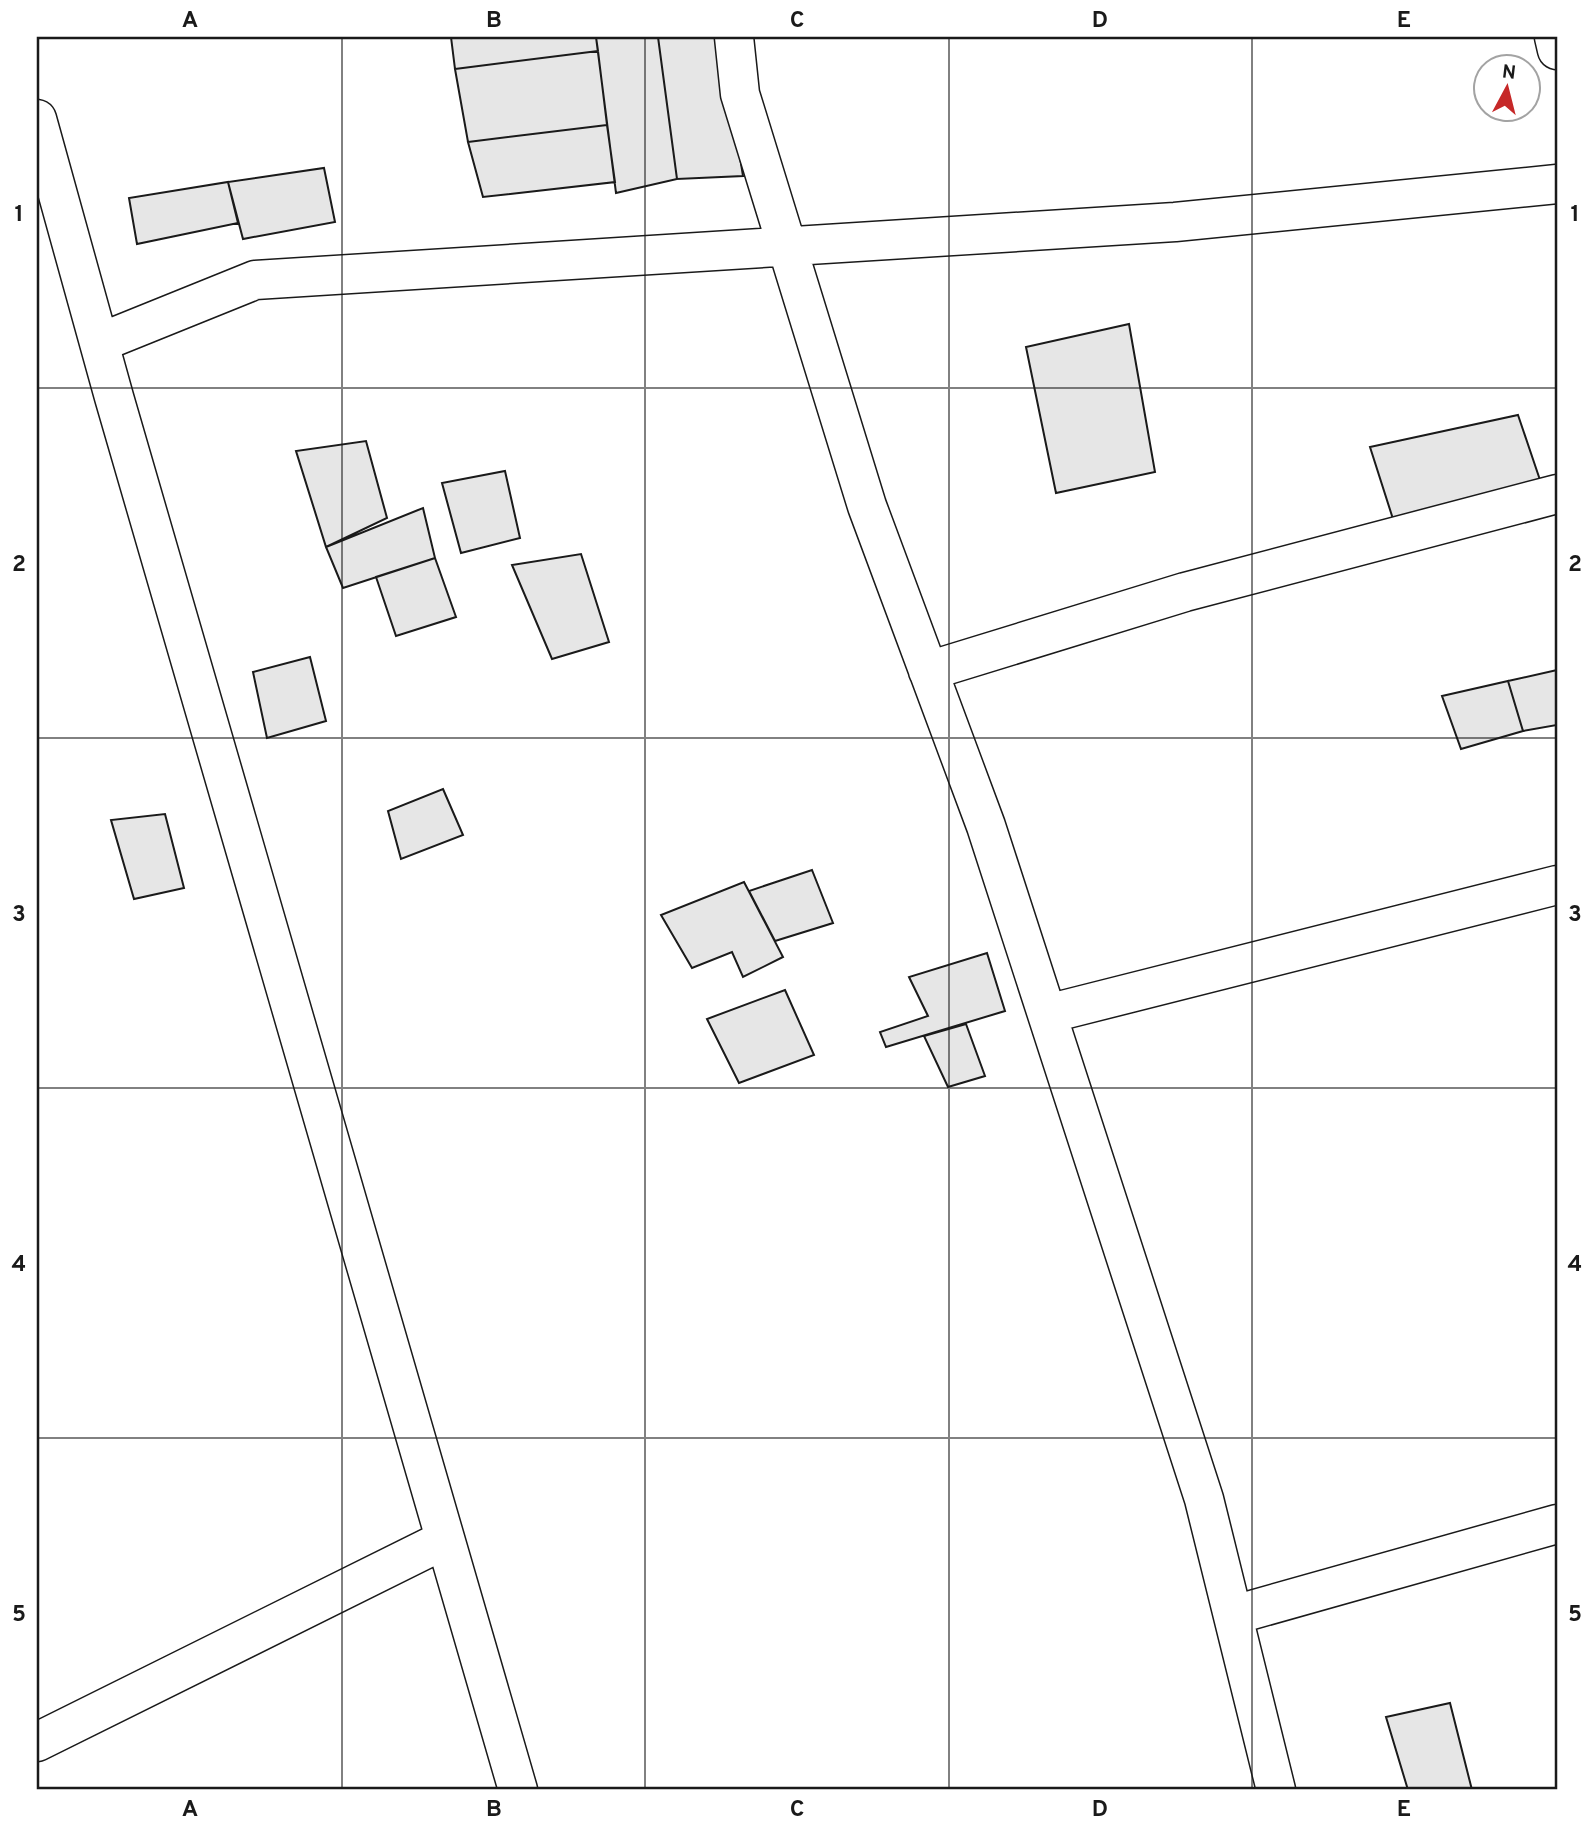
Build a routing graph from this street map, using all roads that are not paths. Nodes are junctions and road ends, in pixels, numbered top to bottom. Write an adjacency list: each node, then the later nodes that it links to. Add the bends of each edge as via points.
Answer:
1 (734, 37): 6 (street, via 740,94)
2 (1554, 37): 3 (street)
3 (1557, 50)
4 (37, 119): 7 (street)
5 (1557, 184): 6 (street, via 1175,222)
6 (786, 248): 7 (street, via 255,280); 9 (street, via 867,506)
7 (99, 343): 13 (street)
8 (1557, 494): 9 (street, via 1185,592)
9 (928, 671): 11 (street, via 986,826)
10 (1557, 885): 11 (street)
11 (1047, 1014): 14 (street, via 1203,1499)
12 (1557, 1524): 14 (street)
13 (444, 1541): 15 (street); 16 (street)
14 (1234, 1615): 17 (street)
15 (37, 1742)
16 (518, 1790)
17 (1276, 1790)

